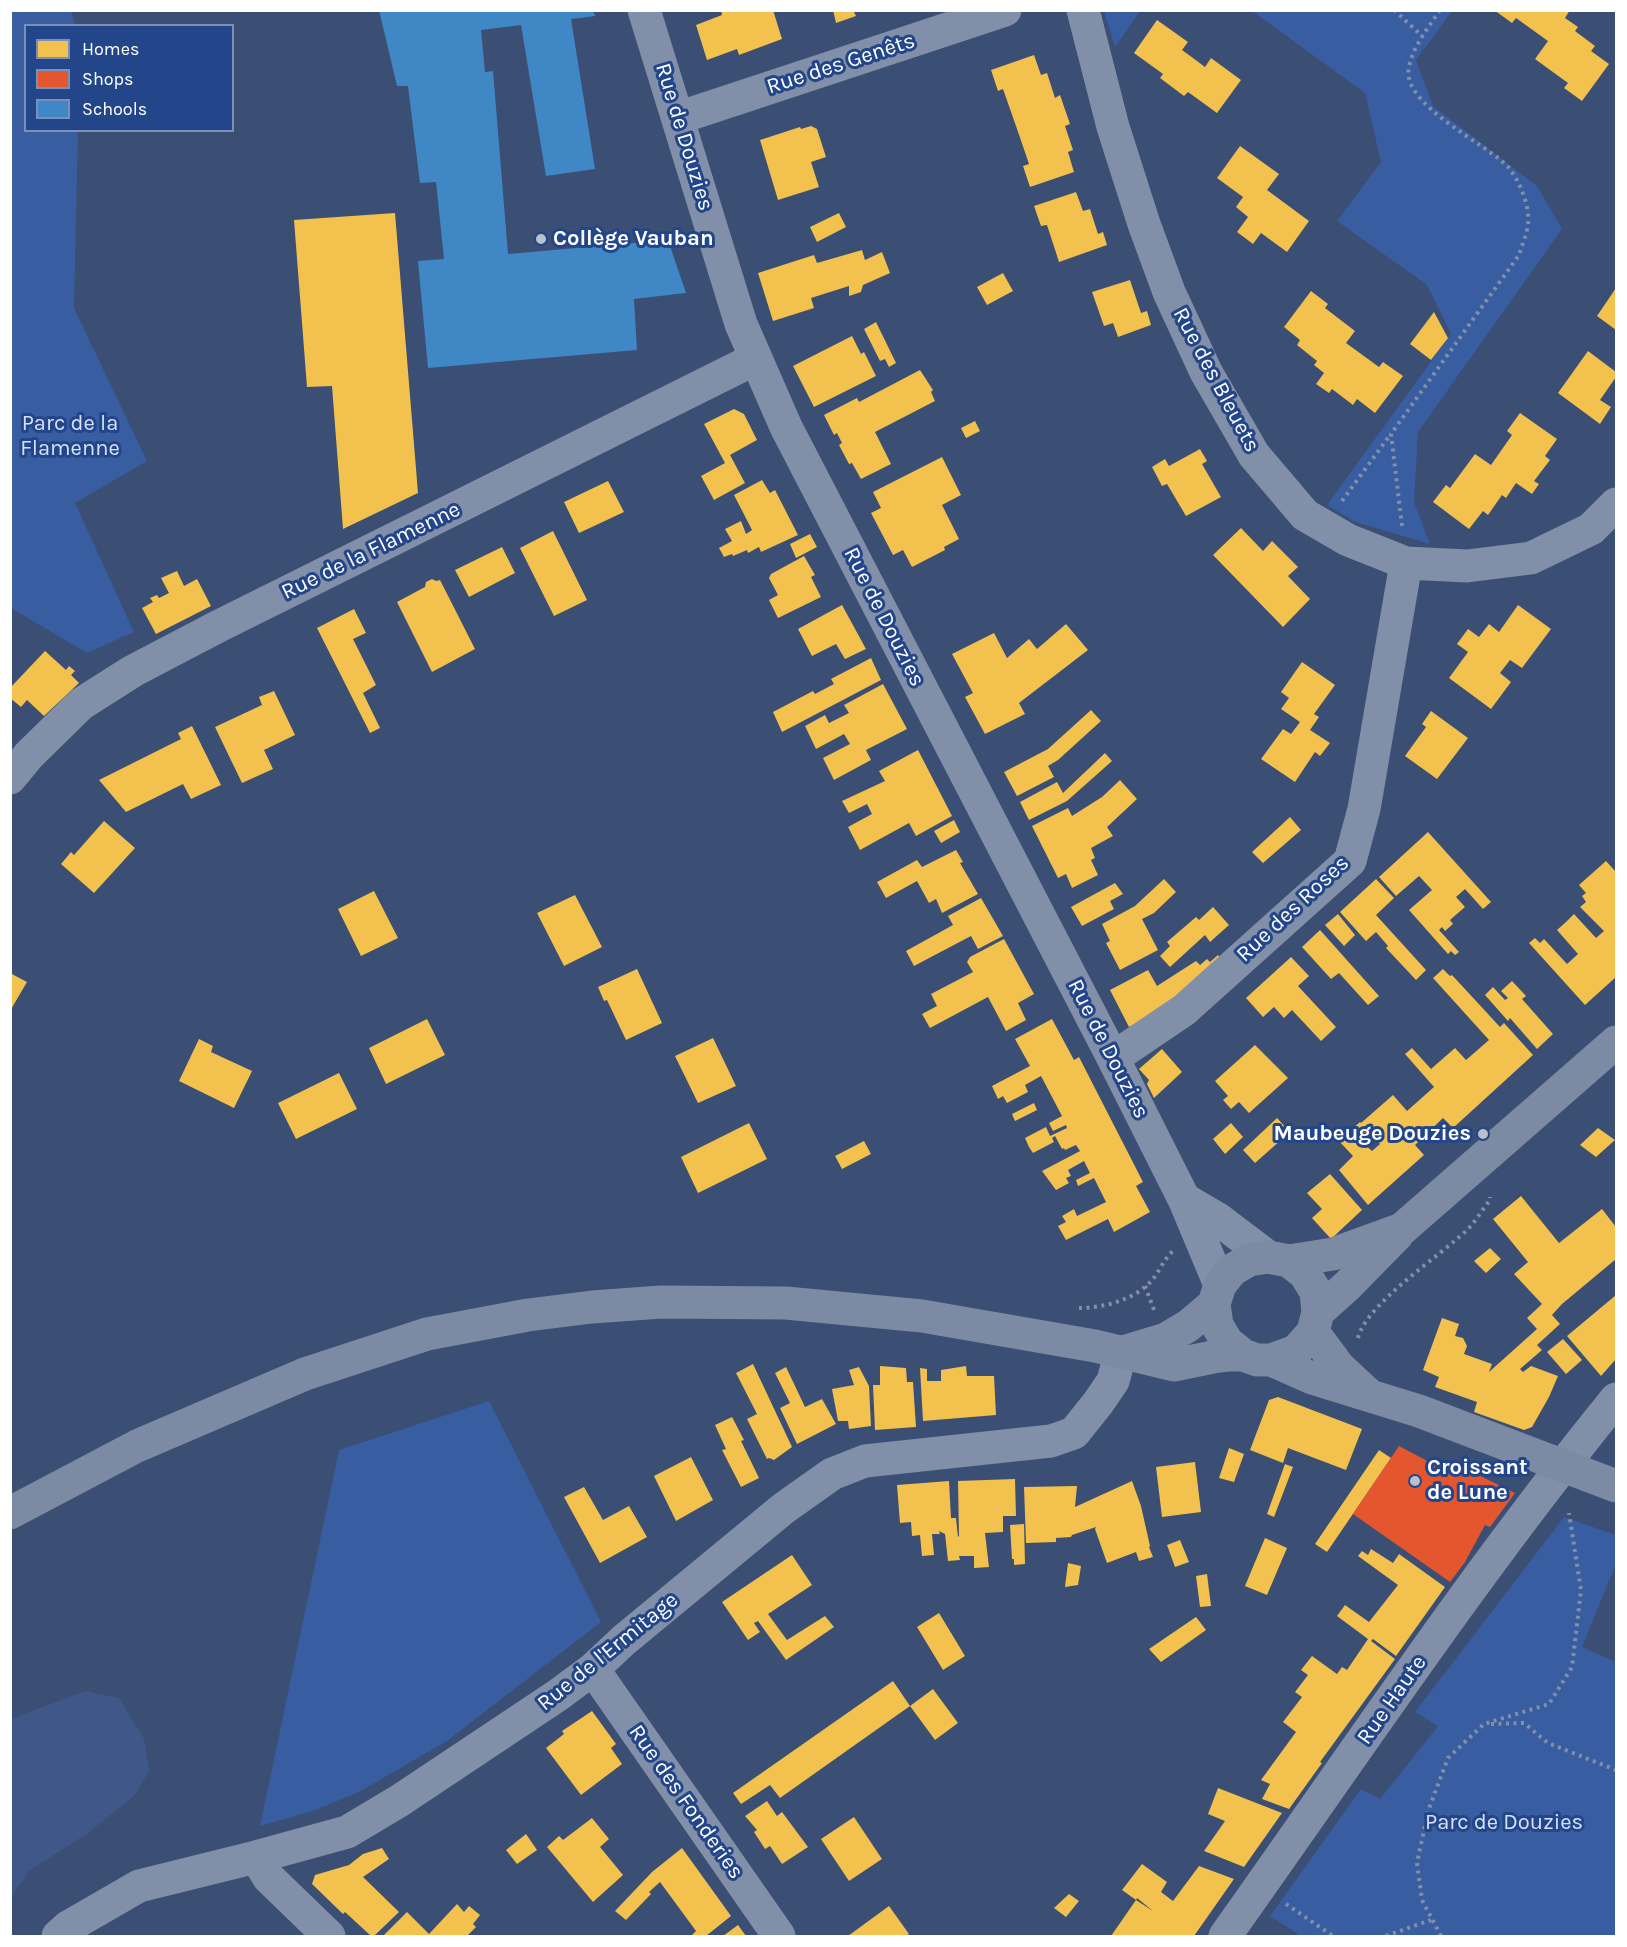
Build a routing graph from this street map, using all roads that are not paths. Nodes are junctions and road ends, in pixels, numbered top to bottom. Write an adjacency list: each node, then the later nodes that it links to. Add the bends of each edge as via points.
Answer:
1 (644, 10): 4 (street, Rue de Douzies)
2 (1005, 10): 4 (street, Rue des Genêts)
3 (1083, 10): 7 (street, Rue des Bleuets, via 1113,127 1169,292 1206,372 1254,455 1305,515 1348,540)
4 (678, 118): 5 (street, Rue de Douzies)
5 (755, 360): 8 (street, Rue de la Flamenne, via 133,671 81,704); 10 (street, Rue de Douzies)
6 (1617, 504): 7 (street, Rue des Bleuets, via 1591,529 1531,558 1467,566)
7 (1406, 563): 10 (street, Rue des Roses, via 1364,809 1350,861 1184,1010)
8 (10, 778)
9 (1617, 1042): 12 (main road)
10 (1113, 1058): 11 (street, Rue de Douzies)
11 (1184, 1199): 13 (street); 14 (street, Rue de Douzies, via 1200,1236)
12 (1402, 1229): 13 (main road, via 1333,1254); 15 (main road)
13 (1278, 1259): 14 (main road, via 1249,1260 1232,1270); 15 (main road, via 1305,1274 1316,1292)
14 (1217, 1295): 16 (main road, via 1188,1326 1166,1339); 17 (main road, via 1217,1325 1227,1342)
15 (1316, 1322): 17 (main road, via 1296,1351); 18 (main road, via 1339,1366)
16 (1121, 1352): 17 (main road, via 1174,1365 1213,1356); 22 (main road, via 922,1316 786,1303 661,1302 528,1315 428,1334 305,1374 137,1446); 23 (street, Rue de l'Ermitage, via 1113,1381 1074,1433 1052,1441 865,1461 832,1474 784,1508)
17 (1257, 1358): 18 (main road)
18 (1370, 1396): 20 (main road)
19 (1617, 1399): 20 (street, Rue Haute)
20 (1562, 1466): 21 (main road); 28 (street, Rue Haute)
21 (1608, 1483)
22 (10, 1513)
23 (593, 1669): 24 (street, Rue de l'Ermitage, via 409,1795 347,1832); 27 (street, Rue des Fonderies)
24 (256, 1857): 25 (street, Rue de l'Ermitage, via 139,1886); 26 (street, via 269,1878)
25 (58, 1936)
26 (329, 1936)
27 (779, 1936)
28 (1225, 1936)

